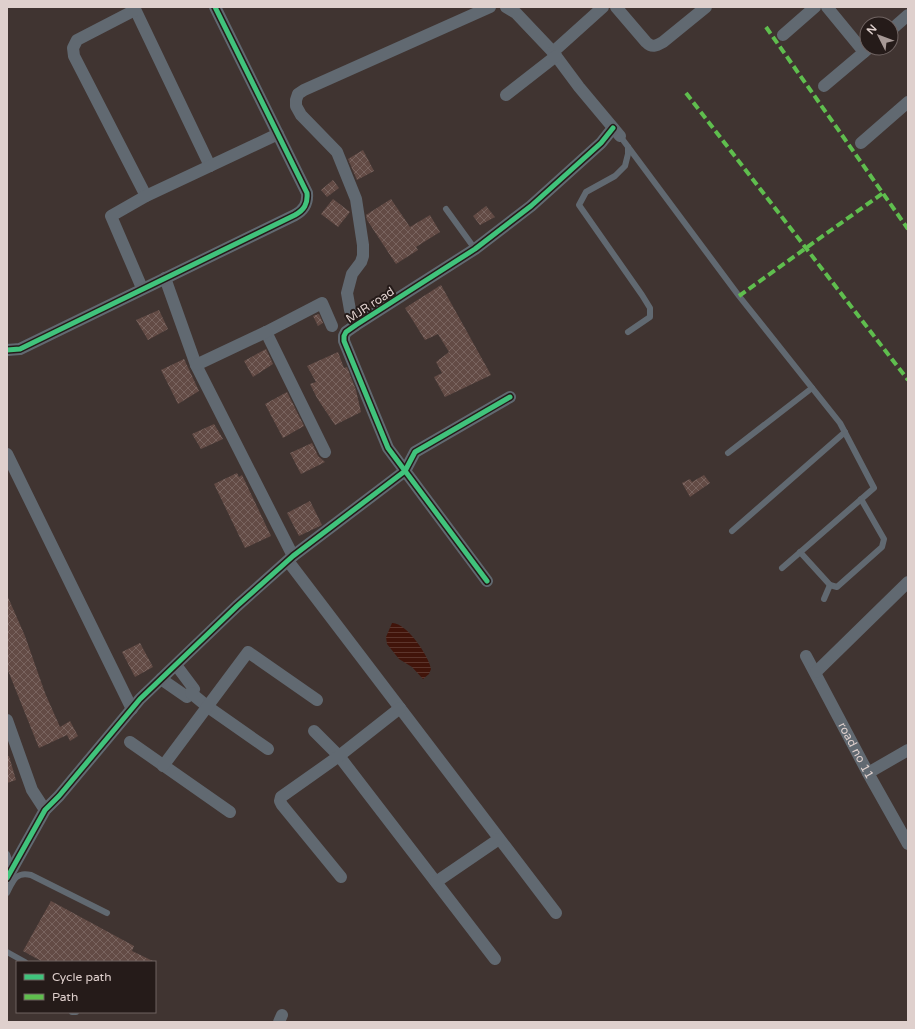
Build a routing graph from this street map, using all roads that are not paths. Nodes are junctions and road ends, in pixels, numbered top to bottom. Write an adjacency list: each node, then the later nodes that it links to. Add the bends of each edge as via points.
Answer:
1 (215, 7): 20 (street)
2 (490, 7): 29 (street, via 298,94 296,106 301,115 337,152 356,199 363,245 362,256 352,274 347,293)
3 (506, 7): 14 (street, via 516,13)
4 (603, 7): 14 (street)
5 (616, 7): 6 (street, via 651,46 662,42)
6 (706, 7)
7 (815, 7): 12 (street)
8 (827, 7): 13 (street)
9 (135, 8): 23 (street); 24 (street, via 77,40 72,48)
10 (908, 15): 11 (street)
11 (899, 23)
12 (783, 35)
13 (859, 41)
14 (554, 54): 17 (street); 19 (street)
15 (860, 56): 16 (street)
16 (824, 86)
17 (506, 95)
18 (908, 102): 21 (street)
19 (616, 132): 22 (lane); 26 (street, MJR road, via 531,206)
20 (278, 134): 23 (street); 27 (street, via 307,193 306,206 301,211)
21 (861, 143)
22 (628, 146): 32 (lane, via 625,166 615,176 586,192 579,205 650,308 650,317); 35 (lane, via 739,296)
23 (210, 166): 24 (street)
24 (146, 196): 28 (street, via 111,216)
25 (446, 209): 26 (lane)
26 (475, 249): 29 (street, MJR road)
27 (165, 278): 28 (street); 34 (street)
28 (142, 288): 33 (street, via 20,348)
29 (356, 325): 41 (street, MJR road, via 346,332 344,341 388,448)
30 (332, 326): 31 (street, via 322,303)
31 (266, 332): 34 (street); 38 (street)
32 (628, 332)
33 (7, 350)
34 (196, 364): 45 (street)
35 (812, 388): 37 (lane); 39 (lane)
36 (510, 397): 41 (street, via 415,452)
37 (845, 432): 42 (lane, via 874,488); 43 (lane)
38 (325, 452)
39 (728, 453)
40 (7, 454): 59 (street)
41 (405, 471): 45 (street); 47 (street, MJR road)
42 (860, 499): 44 (lane); 49 (lane, via 884,539 882,547 837,586)
43 (732, 531)
44 (800, 552): 46 (lane); 49 (lane)
45 (291, 559): 52 (street, via 237,606); 58 (street)
46 (782, 568)
47 (487, 581)
48 (908, 582): 53 (street)
49 (830, 585): 50 (lane)
50 (824, 600)
51 (806, 656): 53 (street, road no 11)
52 (176, 665): 54 (street); 55 (street, via 194,690)
53 (816, 672): 67 (street, road no 11)
54 (161, 679): 55 (street, via 187,697); 59 (street)
55 (191, 693): 57 (street)
56 (317, 700): 57 (street, via 248,652)
57 (208, 707): 63 (street); 66 (street)
58 (400, 708): 65 (street); 70 (street)
59 (132, 709): 68 (street)
60 (7, 720): 68 (street, via 32,790)
61 (314, 731): 65 (street)
62 (130, 742): 66 (street)
63 (268, 749)
64 (908, 750): 67 (street)
65 (339, 756): 74 (street, via 281,797 280,801); 75 (street)
66 (163, 766): 69 (street)
67 (868, 773): 71 (street, road no 11)
68 (45, 810): 73 (street)
69 (230, 812)
70 (499, 839): 75 (street); 77 (street)
71 (908, 844)
72 (7, 854): 73 (lane)
73 (10, 873)
74 (341, 877)
75 (436, 882): 80 (street)
76 (7, 892): 78 (lane, via 13,880 24,873)
77 (556, 912)
78 (107, 913)
79 (7, 952): 81 (lane)
80 (495, 959)
81 (23, 961)

